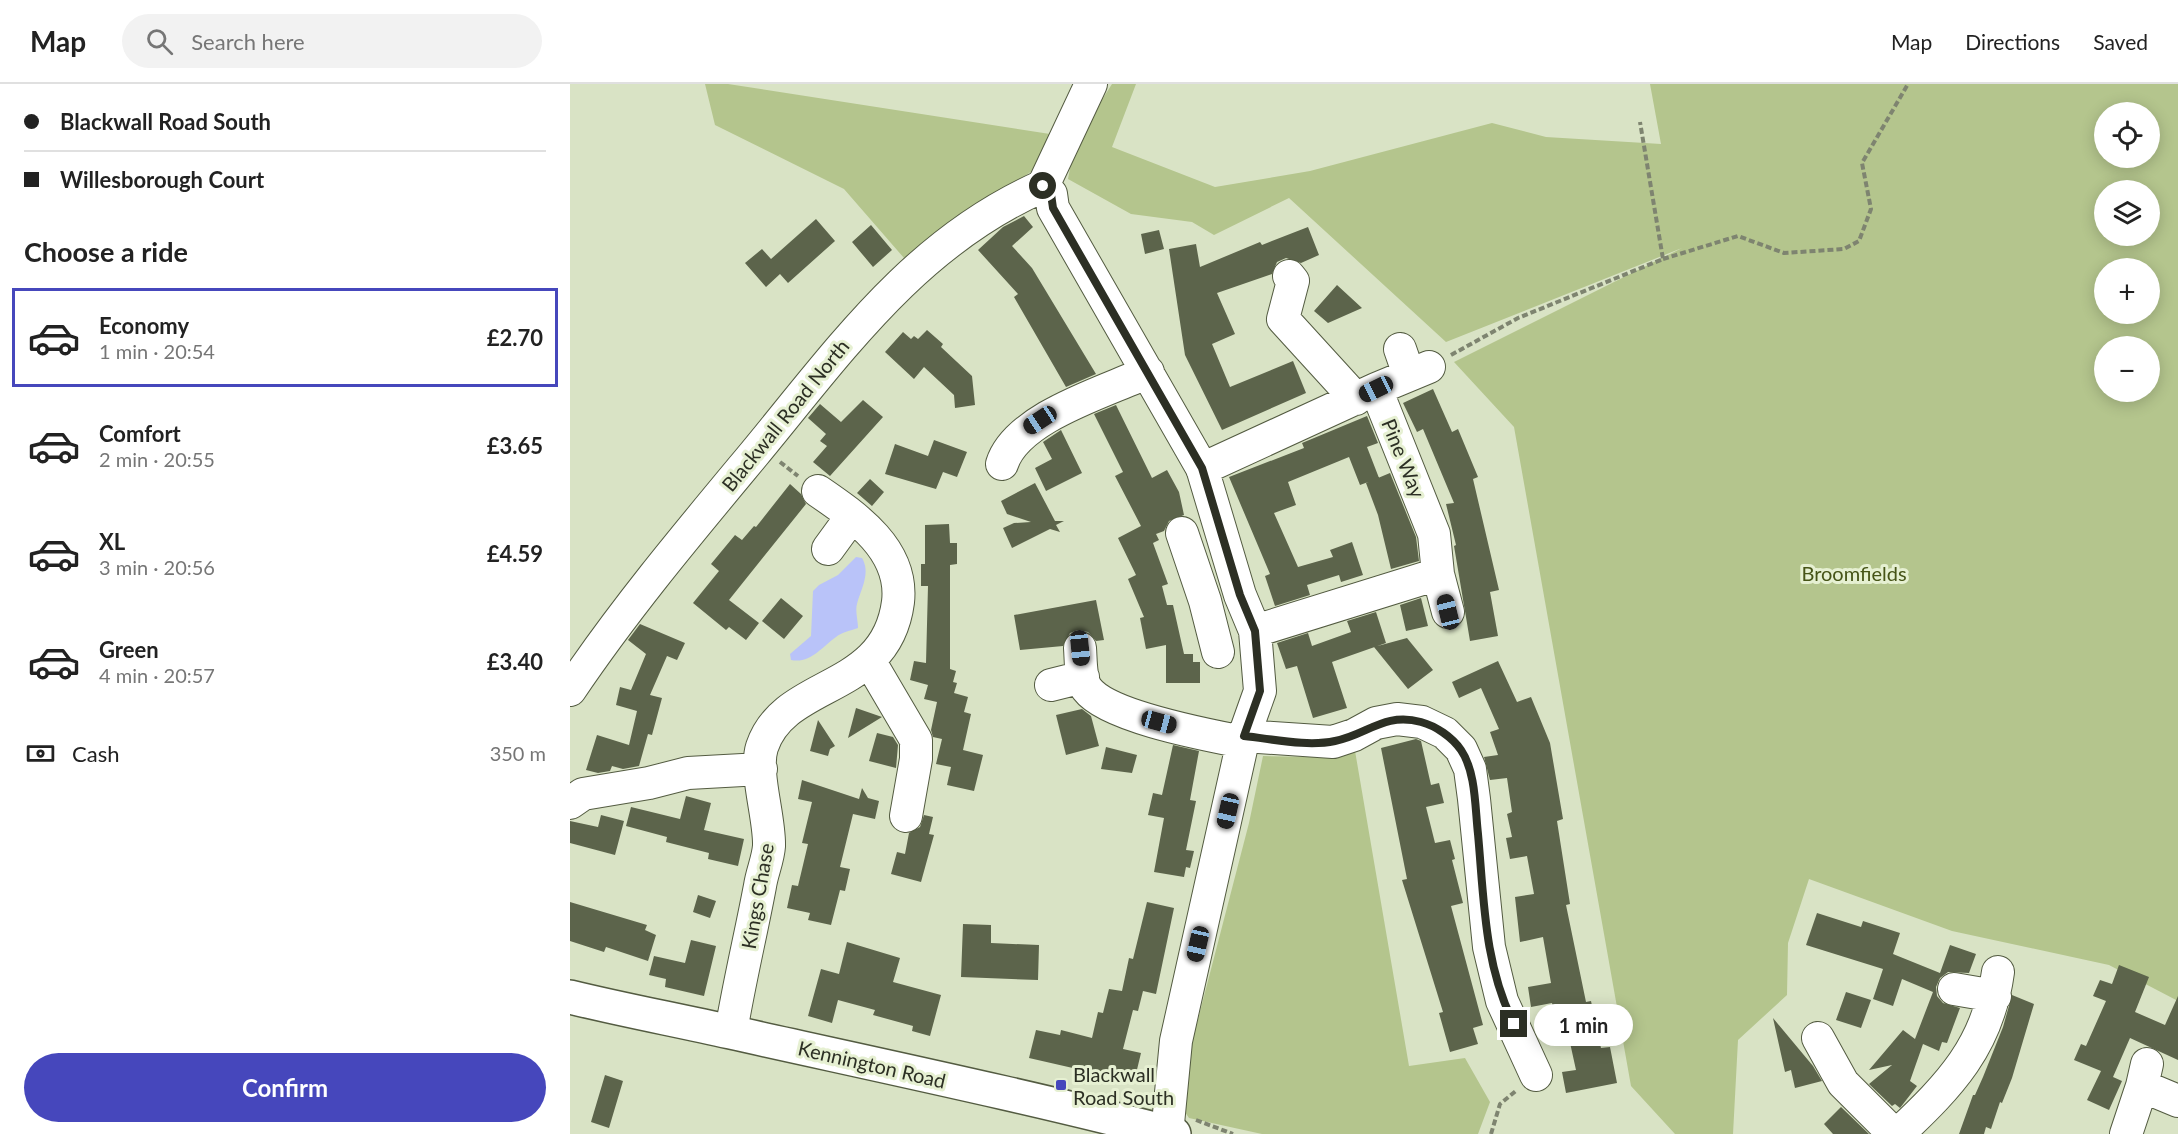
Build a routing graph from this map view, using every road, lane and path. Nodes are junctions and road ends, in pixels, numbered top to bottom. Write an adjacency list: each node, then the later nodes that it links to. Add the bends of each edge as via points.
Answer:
1 (1091, 84): 4 (street)
2 (1908, 84): 5 (path, via 1862,163 1871,209 1860,241 1844,249 1784,254 1738,236)
3 (1640, 122): 5 (path)
4 (1043, 186): 8 (street, via 1051,194 1053,208); 10 (street, Blackwall Road North, via 1007,202 913,270 864,320)
5 (1663, 259): 7 (path)
6 (1289, 276): 9 (street, via 1293,281 1283,319)
7 (1413, 364): 9 (street)
8 (1148, 372): 11 (street, via 1040,420 1013,442); 12 (street)
9 (1366, 394): 12 (street); 17 (street, Pine Way, via 1434,534)
10 (761, 446): 13 (path); 25 (street, Blackwall Road North, via 635,597)
11 (1002, 464)
12 (1203, 469): 18 (street)
13 (818, 491): 14 (street, Kings Chase)
14 (852, 516): 16 (street); 23 (street, Kings Chase, via 883,546 893,562 899,588 895,621 884,646)
15 (1182, 533): 19 (street)
16 (828, 549)
17 (1438, 574): 20 (street, Pine Way); 21 (street)
18 (1240, 595): 19 (street); 21 (street)
19 (1205, 601): 22 (street)
20 (1448, 612)
21 (1255, 631): 26 (street, via 1260,691)
22 (1218, 652)
23 (870, 660): 27 (street, Kings Chase, via 779,718 762,748); 29 (street, via 916,740)
24 (1051, 685): 26 (street, via 1082,662 1087,689 1120,711)
25 (570, 690)
26 (1244, 739): 34 (street, via 1333,742 1376,723 1397,719 1422,722 1445,733 1461,749 1473,789 1489,947 1502,1000); 36 (street, via 1176,1041)
27 (761, 769): 28 (street, via 688,773 583,794); 32 (street, Kings Chase, via 769,844)
28 (570, 803)
29 (906, 816)
30 (1954, 989): 39 (street, via 1996,984 1978,1042 1957,1076)
31 (570, 997): 32 (main road, Kennington Road)
32 (731, 1032): 36 (main road, Kennington Road, via 1040,1103)
33 (1818, 1038): 39 (street, via 1847,1062 1843,1083)
34 (1536, 1075): 38 (path, via 1500,1104)
35 (2178, 1101): 40 (street, via 2144,1075)
36 (1169, 1128): 37 (path)
37 (1233, 1134)
38 (1491, 1134)
39 (1896, 1134)
40 (2126, 1134)

